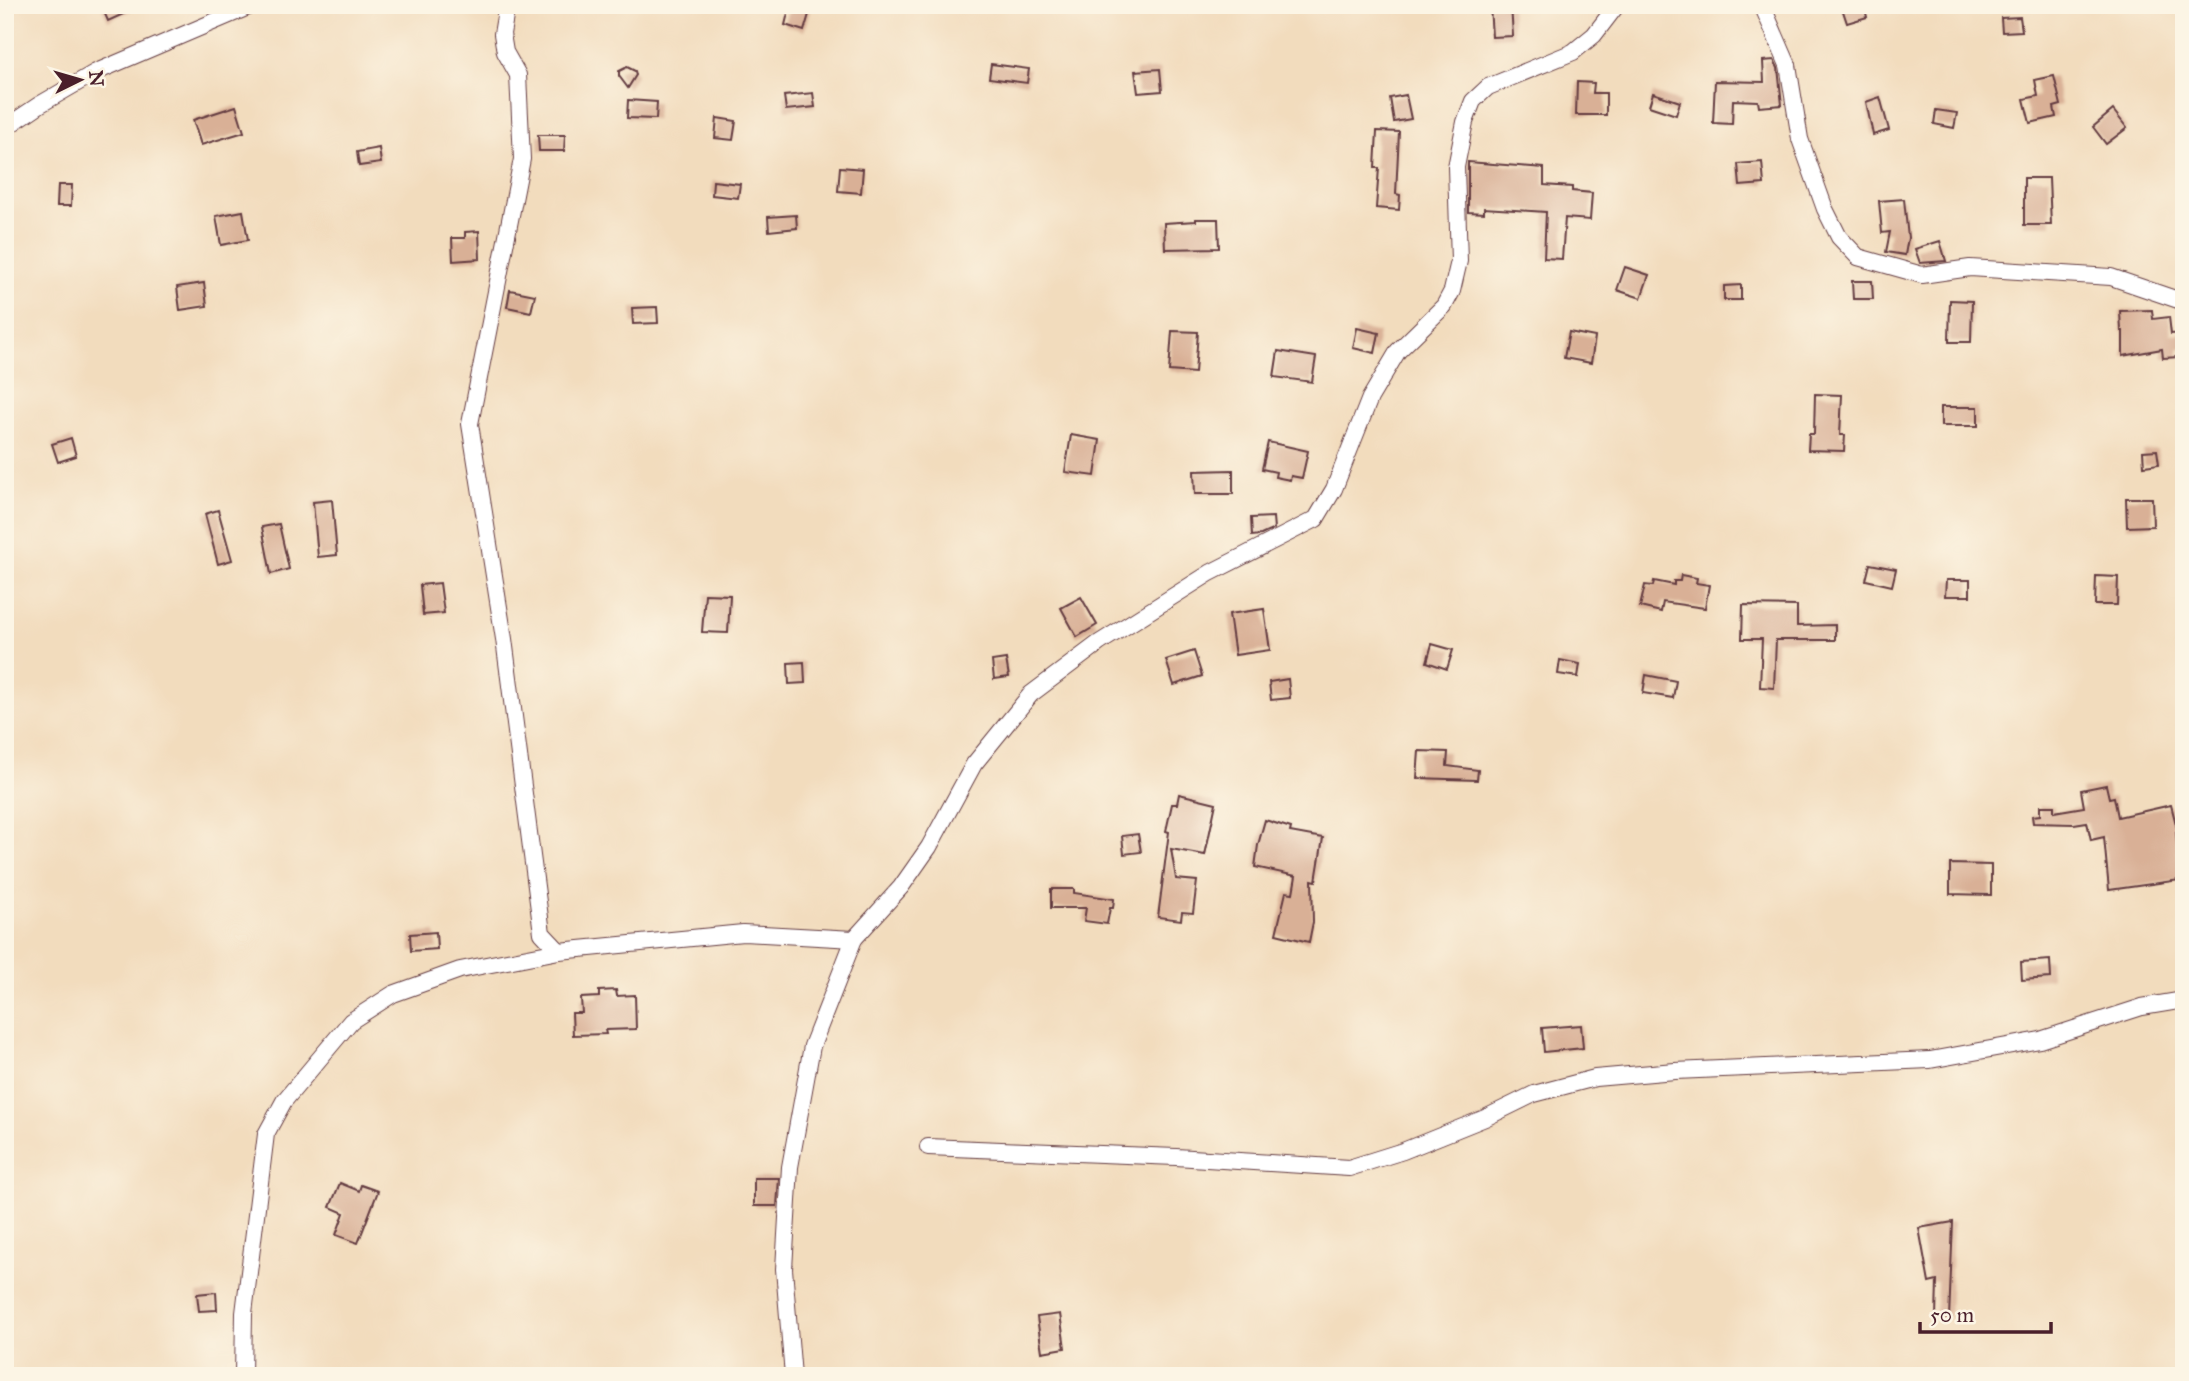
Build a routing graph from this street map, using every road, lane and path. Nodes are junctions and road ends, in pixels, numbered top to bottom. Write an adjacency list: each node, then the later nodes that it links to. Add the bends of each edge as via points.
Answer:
1 (253, 5): 5 (street, via 96,72)
2 (507, 5): 8 (street, via 502,34 505,52 518,75 522,159 470,424 504,639 542,933)
3 (1617, 5): 7 (street, via 1594,35 1573,52 1488,87 1473,102 1457,167 1459,261 1452,291 1444,306 1398,351 1370,398 1334,489 1316,519 1210,573 1099,643 1031,694 974,764 908,877)
4 (1762, 5): 6 (street, via 1788,65 1800,139 1825,209 1839,237 1858,257 1922,275 1970,268 2111,277)
5 (5, 128)
6 (2184, 302)
7 (854, 939): 8 (street, via 743,933); 12 (street, via 812,1046 790,1167 784,1269)
8 (559, 951): 11 (street, via 460,970 393,994 351,1021 284,1101 266,1134 244,1313)
9 (2184, 1000): 10 (street, via 2142,1007 2040,1040 1930,1060 1595,1078 1534,1094 1474,1123 1349,1168)
10 (928, 1147)
11 (243, 1376)
12 (793, 1376)

